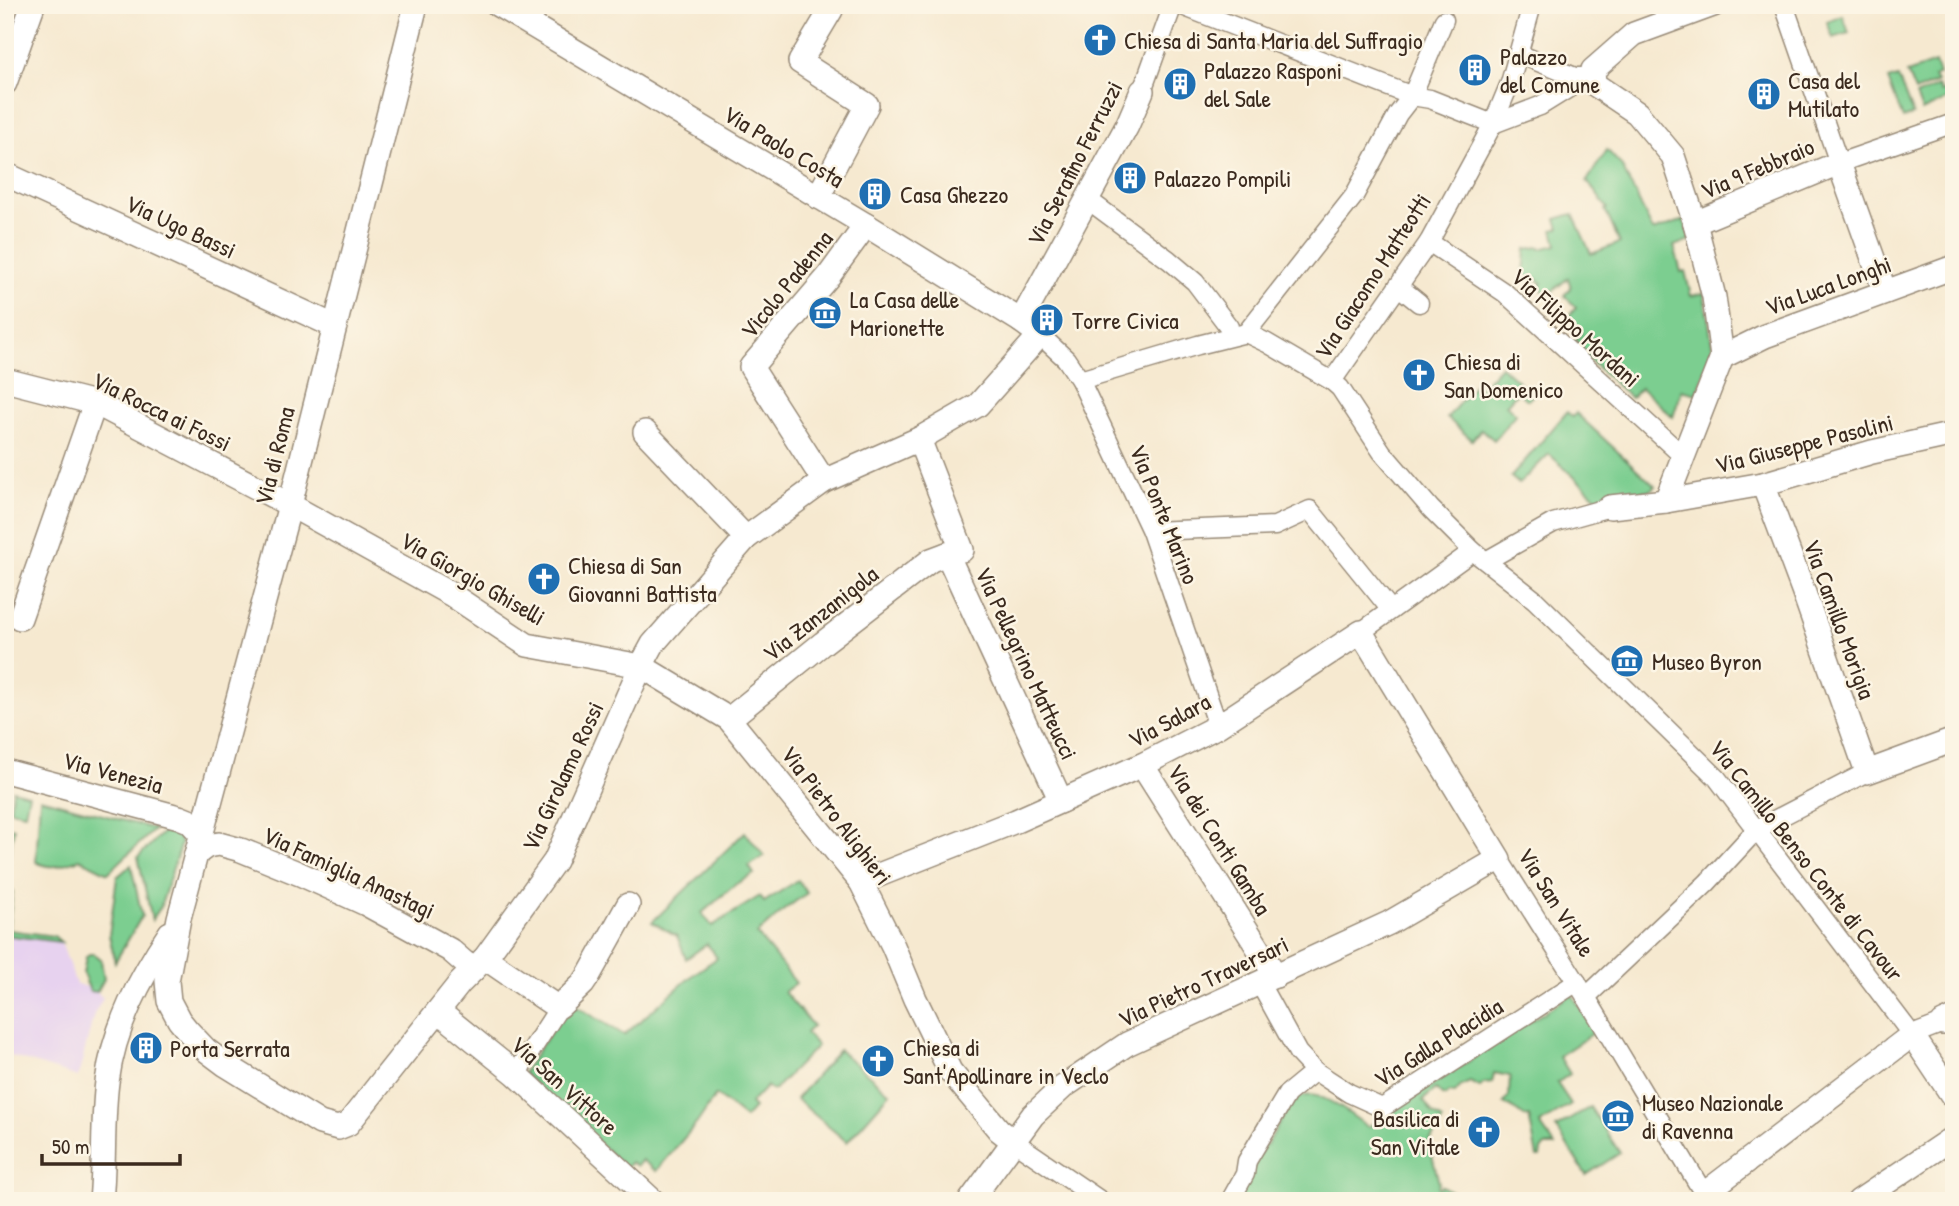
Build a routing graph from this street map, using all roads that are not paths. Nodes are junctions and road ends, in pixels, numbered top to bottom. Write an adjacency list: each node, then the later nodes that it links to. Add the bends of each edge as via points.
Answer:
1 (33, 5): 14 (street)
2 (416, 5): 31 (street, Via di Roma)
3 (498, 5): 10 (street, Via Paolo Costa)
4 (1173, 5): 15 (street, Via Serafino Ferruzzi)
5 (1180, 5): 16 (street)
6 (1532, 5): 12 (street, Via Giacomo Matteotti)
7 (1713, 5): 13 (street, via 1634,34)
8 (1784, 5): 19 (street)
9 (831, 10): 21 (street, via 800,62 867,105)
10 (534, 14): 21 (street, Via Paolo Costa)
11 (1444, 20): 16 (street)
12 (1520, 51): 13 (street, via 1574,77); 18 (street, Via Giacomo Matteotti)
13 (1591, 75): 18 (street, via 1540,106); 23 (street, via 1594,84 1637,113 1673,156)
14 (5, 83)
15 (1142, 91): 22 (street, Via Serafino Ferruzzi)
16 (1412, 96): 18 (street); 33 (street, via 1354,196)
17 (1954, 123): 19 (street)
18 (1493, 124): 25 (street, Via Giacomo Matteotti)
19 (1839, 163): 23 (street, Via 9 Febbraio); 28 (street)
20 (5, 174): 31 (street, Via Ugo Bassi)
21 (818, 197): 24 (street, Via Paolo Costa)
22 (1087, 199): 30 (street, Via Serafino Ferruzzi); 32 (street, via 1195,282)
23 (1695, 223): 35 (street, via 1714,297)
24 (866, 225): 30 (street, Via Paolo Costa); 44 (street, Vicolo Padenna, via 751,368)
25 (1429, 242): 27 (street, Via Giacomo Matteotti); 43 (street, Via Filippo Mordani, via 1505,293)
26 (1954, 267): 28 (street, Via Luca Longhi)
27 (1398, 286): 29 (street); 38 (street, Via Giacomo Matteotti)
28 (1885, 292): 35 (street, Via Luca Longhi, via 1765,335)
29 (1419, 303)
30 (1021, 321): 34 (street, Via Paolo Costa)
31 (334, 326): 47 (street, Via di Roma)
32 (1229, 327)
33 (1246, 333): 37 (street); 38 (street)
34 (1040, 335): 37 (street, Via Ponte Marino); 42 (street, Via Girolamo Rossi, via 978,405)
35 (1722, 357): 43 (street)
36 (5, 380): 39 (street, Via Rocca ai Fossi)
37 (1080, 380): 49 (street, Via Ponte Marino)
38 (1336, 384): 52 (street, Via Camillo Benso Conte di Cavour, via 1382,452)
39 (95, 402): 47 (street, Via Rocca ai Fossi); 54 (street)
40 (645, 432): 50 (street)
41 (1954, 434): 45 (street, Via Giuseppe Pasolini)
42 (919, 439): 44 (street, Via Girolamo Rossi); 51 (street, Via Pellegrino Matteucci, via 962,550)
43 (1684, 457): 46 (street)
44 (824, 481): 50 (street, Via Girolamo Rossi)
45 (1763, 484): 46 (street, Via Giuseppe Pasolini); 62 (street, Via Camillo Morigia)
46 (1666, 502): 48 (street, Via Giuseppe Pasolini)
47 (290, 505): 56 (street, Via Giorgio Ghiselli, via 452,595 527,645); 65 (street, Via di Roma)
48 (1610, 507): 52 (street, via 1553,523)
49 (1151, 531): 53 (street, via 1275,526 1310,510); 58 (street, Via Ponte Marino)
50 (746, 538): 56 (street, Via Girolamo Rossi, via 653,644)
51 (947, 554): 57 (street, Via Zanzanigola, via 931,560); 63 (street, Via Pellegrino Matteucci)
52 (1479, 556): 53 (street, Via Salara); 64 (street, Via Camillo Benso Conte di Cavour, via 1535,600 1623,684 1717,778)
53 (1391, 610): 55 (street, Via Salara)
54 (20, 618)
55 (1361, 632): 58 (street, Via Salara); 66 (street, Via San Vitale)
56 (641, 666): 57 (street, Via Pietro Alighieri); 70 (street, Via Girolamo Rossi, via 555,861)
57 (729, 719): 67 (street, Via Pietro Alighieri)
58 (1218, 726): 60 (street, Via Salara)
59 (1954, 740): 62 (street)
60 (1142, 765): 63 (street, Via Salara); 71 (street, Via dei Conti Gamba)
61 (5, 771): 65 (street, Via Venezia, via 179,817 189,821)
62 (1867, 772): 64 (street)
63 (1061, 801): 67 (street, Via Salara)
64 (1757, 829): 72 (street, via 1707,883); 76 (street, Via Camillo Benso Conte di Cavour)
65 (199, 845): 69 (street, Via di Roma); 70 (street, Via Famiglia Anastagi, via 241,850 300,874)
66 (1499, 859): 71 (street, Via Pietro Traversari, via 1389,923); 72 (street, Via San Vitale)
67 (861, 881): 81 (street, Via Pietro Alighieri, via 950,1071)
68 (628, 905): 73 (street, via 583,984)
69 (179, 918): 74 (street, Via Girolamo Rossi, via 167,981 169,1001 179,1020 226,1065 320,1123 338,1128 348,1124); 83 (street, via 144,975 118,1035 107,1084)
70 (479, 964): 73 (street, Via Famiglia Anastagi); 74 (street, Via Girolamo Rossi)
71 (1268, 980): 77 (street, via 1298,1053); 81 (street, Via Pietro Traversari, via 1127,1044 1063,1087)
72 (1582, 990): 77 (street, Via Galla Placidia, via 1382,1108); 82 (street, Via San Vitale)
73 (560, 1006): 78 (street)
74 (438, 1012): 78 (street, Via San Vittore)
75 (1948, 1021): 76 (street)
76 (1912, 1035): 79 (street); 82 (street)
77 (1315, 1071): 87 (street, via 1287,1094 1247,1161)
78 (516, 1074): 84 (street, Via San Vittore)
79 (1954, 1098)
80 (1954, 1137): 88 (street)
81 (1013, 1141): 85 (street, Via Pietro Traversari); 86 (street)
82 (1706, 1197)
83 (101, 1201)
84 (653, 1201)
85 (970, 1201)
86 (1101, 1201)
87 (1230, 1201)
88 (1859, 1201)

